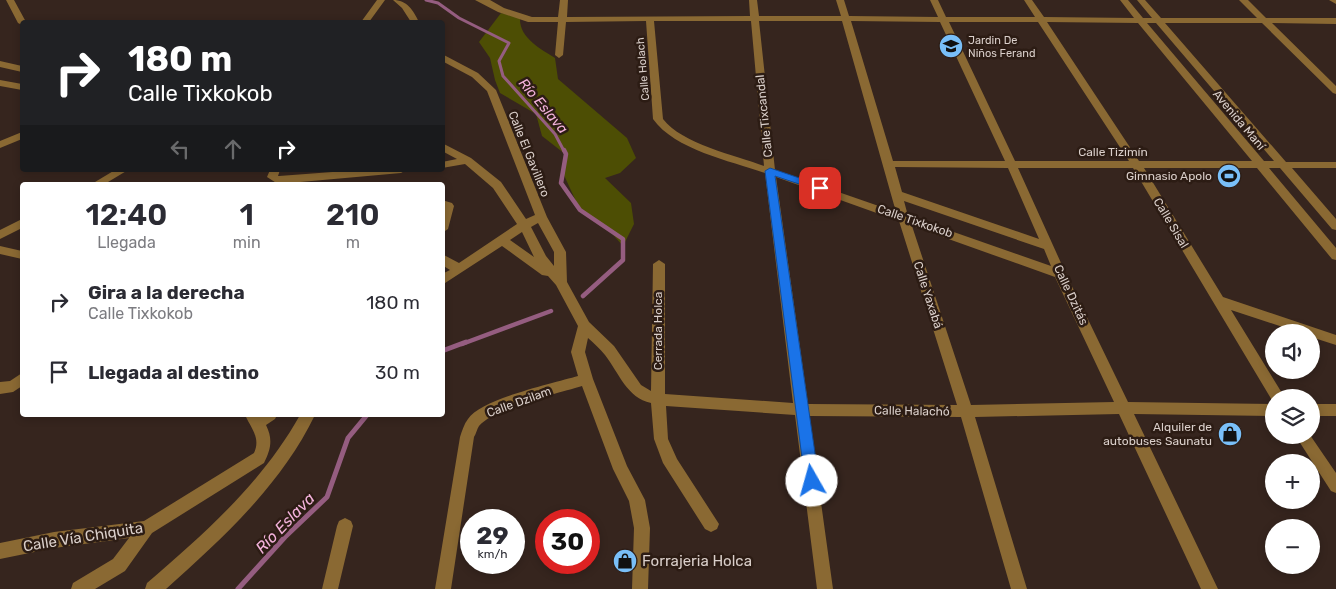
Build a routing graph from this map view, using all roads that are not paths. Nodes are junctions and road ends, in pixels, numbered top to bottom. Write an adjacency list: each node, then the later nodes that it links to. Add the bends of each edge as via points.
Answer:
1 (10, 0): 17 (street)
2 (381, 0): 18 (street)
3 (397, 0): 19 (street, via 406,6)
4 (479, 0): 24 (street, via 531,20)
5 (564, 0): 24 (street)
6 (753, 0): 14 (street, Calle Tixcandal)
7 (840, 0): 15 (street, Calle Yaxabá)
8 (934, 0): 16 (street, Calle Dzitás)
9 (1028, 0): 20 (street, Calle Sisal)
10 (1124, 0): 21 (street, Avenida Maní)
11 (1141, 0): 22 (street, Avenida Maní)
12 (1242, 0): 23 (street)
13 (650, 18): 14 (street); 24 (street); 33 (street, Calle Holach)
14 (754, 19): 15 (street); 46 (street, Calle Tixcandal)
15 (846, 19): 16 (street); 40 (street, Calle Yaxabá)
16 (944, 19): 20 (street); 41 (street, Calle Dzitás)
17 (21, 20)
18 (366, 20)
19 (414, 20)
20 (1040, 20): 21 (street); 42 (street, Calle Sisal)
21 (1140, 20): 22 (street); 43 (street, Avenida Maní)
22 (1158, 20): 23 (street); 44 (street, Avenida Maní)
23 (1265, 20): 25 (street); 32 (street)
24 (563, 21): 26 (street)
25 (1336, 21)
26 (559, 55)
27 (445, 58): 53 (street, Calle El Gavillero, via 475,74 491,90)
28 (0, 64): 29 (street)
29 (20, 69)
30 (0, 82): 31 (street)
31 (20, 87)
32 (1336, 91)
33 (658, 119): 46 (street, Calle Tixkokob, via 678,137)
34 (0, 134): 35 (street)
35 (18, 136): 36 (street)
36 (0, 145)
37 (445, 148): 38 (street)
38 (466, 160): 39 (street); 57 (street, via 497,185)
39 (445, 164)
40 (889, 164): 41 (street, Calle Tizimín); 51 (street, Calle Yaxabá)
41 (1011, 164): 42 (street, Calle Tizimín); 61 (street, Calle Dzitás)
42 (1136, 164): 43 (street, Calle Tizimín); 71 (street, Calle Sisal)
43 (1260, 165): 44 (street, Calle Tizimín); 64 (street, Avenida Maní)
44 (1284, 165): 45 (street, Calle Tizimín); 58 (street, Avenida Maní)
45 (1336, 165)
46 (770, 171): 54 (street, Calle Tixkokob); 80 (street, Calle Tixcandal)
47 (120, 172): 50 (street)
48 (376, 172): 49 (street, via 278,180)
49 (274, 173)
50 (101, 182)
51 (896, 194): 54 (street, Calle Yaxabá); 61 (street)
52 (445, 205): 55 (street, via 448,206)
53 (541, 217): 57 (street); 70 (street, Calle El Gavillero, via 560,252)
54 (903, 217): 68 (street, Calle Tixkokob); 84 (street, Calle Yaxabá)
55 (445, 218)
56 (20, 224): 59 (street)
57 (524, 225): 60 (street); 70 (street, via 541,259)
58 (1336, 226)
59 (0, 235)
60 (502, 240): 67 (street); 70 (street)
61 (1048, 246): 68 (street, Calle Dzitás)
62 (0, 250): 63 (street)
63 (20, 255)
64 (1336, 256)
65 (445, 260): 67 (street)
66 (658, 264): 78 (street, Cerrada Holca)
67 (460, 269): 69 (street)
68 (1060, 274): 79 (street, Calle Dzitás)
69 (445, 279)
70 (561, 282): 72 (street, Calle Halachó)
71 (1217, 300): 73 (street); 77 (street, Calle Sisal)
72 (584, 326): 74 (street, via 578,352); 78 (street, Calle Halachó, via 609,350 636,389 645,396)
73 (1336, 340)
74 (586, 379): 96 (street, Calle Dzilam, via 503,405 474,422 467,437); 97 (street, via 621,469 637,500 642,528)
75 (20, 381): 76 (street, via 13,386)
76 (0, 388)
77 (1272, 389)
78 (658, 399): 80 (street, Calle Halachó); 89 (street, Cerrada Holca, via 661,439 671,463)
79 (1126, 408): 81 (street, Calle Halachó); 84 (street, Calle Halachó); 100 (street, Calle Dzitás)
80 (803, 410): 84 (street, Calle Halachó); 98 (street, Calle Tixcandal)
81 (1265, 410)
82 (1320, 410): 83 (street)
83 (1336, 410)
84 (966, 411): 99 (street, Calle Yaxabá)
85 (307, 417): 94 (street, via 285,454 261,485 224,526)
86 (260, 418): 91 (street, Calle Vía Chiquita, via 265,450 259,458)
87 (1308, 444): 88 (street)
88 (1336, 486)
89 (711, 524)
90 (345, 526): 95 (street)
91 (146, 528): 92 (street, Calle Vía Chiquita); 93 (street, via 119,565)
92 (0, 551)
93 (79, 589)
94 (152, 589)
95 (330, 589)
96 (443, 589)
97 (640, 589)
98 (825, 589)
99 (1019, 589)
100 (1210, 589)

